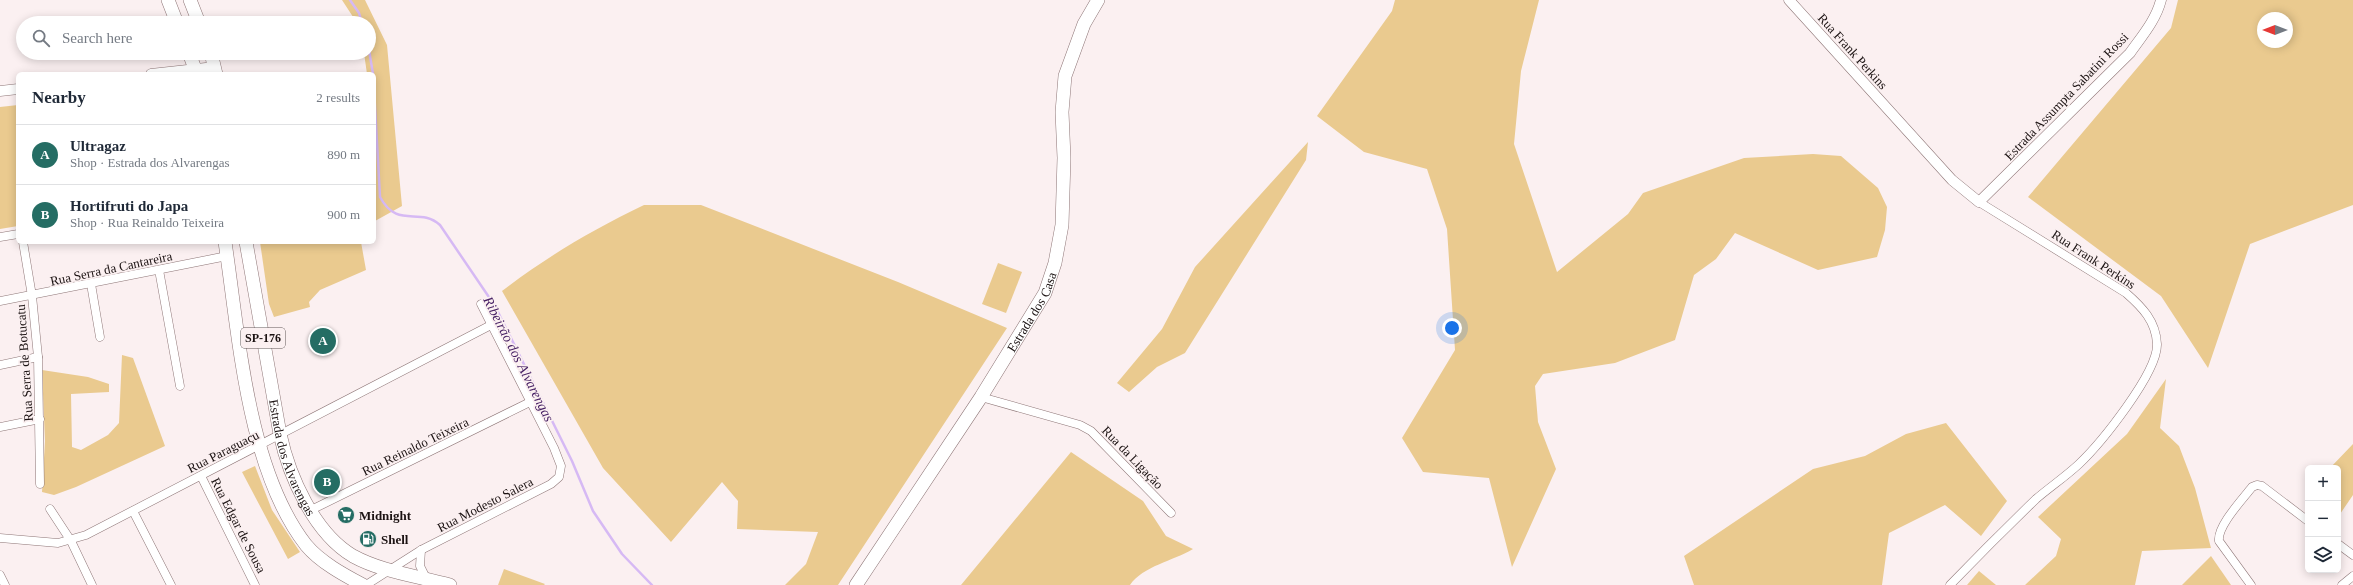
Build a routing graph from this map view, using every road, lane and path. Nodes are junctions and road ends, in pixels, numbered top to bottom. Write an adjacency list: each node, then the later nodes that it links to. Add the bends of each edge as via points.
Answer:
1 (168, 0): 6 (main road)
2 (190, 0): 7 (main road)
3 (1098, 0): 32 (main road, Estrada dos Casa, via 1084,24 1065,76 1062,112 1064,200 1056,263 1045,293)
4 (1789, 0): 15 (street, Rua Frank Perkins, via 1952,180)
5 (2161, 0): 15 (street, Estrada Assumpta Sabatini Rossi, via 2148,28 2130,53)
6 (174, 16)
7 (196, 16)
8 (192, 60): 11 (main road)
9 (213, 60): 10 (main road)
10 (216, 70): 11 (street)
11 (196, 71): 12 (street)
12 (181, 72)
13 (16, 89): 14 (street)
14 (0, 91)
15 (1979, 202): 62 (street, Rua Frank Perkins, via 2126,293 2142,307 2151,320 2157,344 2144,380 2105,435 2080,464 2038,498)
16 (16, 234): 17 (street)
17 (0, 237)
18 (22, 244): 24 (street, Rua Serra de Botucatu)
19 (225, 244): 21 (main road, Estrada dos Alvarengas / SP-176)
20 (246, 244): 36 (main road, Estrada dos Alvarengas / SP-176)
21 (227, 256): 22 (street, Rua Serra da Cantareira); 37 (main road, Estrada dos Alvarengas / SP-176, via 246,386)
22 (159, 270): 23 (street, Rua Serra da Cantareira); 31 (street)
23 (91, 284): 24 (street, Rua Serra da Cantareira); 28 (street)
24 (32, 296): 25 (street, Rua Serra da Cantareira); 29 (street, Rua Serra de Botucatu)
25 (0, 301)
26 (481, 304): 27 (street)
27 (491, 325): 33 (street); 36 (street, Rua Paraguaçu)
28 (100, 337)
29 (38, 357): 30 (street); 34 (street, Rua Serra de Botucatu)
30 (0, 365)
31 (180, 386)
32 (981, 397): 43 (street, Rua da Ligação, via 1080,425 1091,431); 61 (main road, Estrada dos Casa)
33 (530, 402): 41 (street, Rua Reinaldo Teixeira); 48 (street, Rua Modesto Salera, via 559,459 559,477 551,484)
34 (40, 419): 35 (street); 39 (street, Rua Serra de Botucatu)
35 (0, 427)
36 (280, 434): 37 (street, Rua Paraguaçu); 41 (main road, Estrada dos Alvarengas / SP-176, via 286,461)
37 (260, 446): 38 (street, Rua Paraguaçu); 58 (main road, Estrada dos Alvarengas / SP-176, via 281,503 307,546 342,574)
38 (200, 476): 42 (street, Rua Paraguaçu); 57 (street, Rua Edgar de Sousa)
39 (40, 484)
40 (50, 510): 46 (street)
41 (311, 510): 50 (main road, Estrada dos Alvarengas / SP-176, via 341,547 354,556)
42 (132, 511): 46 (street, Rua Paraguaçu); 56 (street)
43 (1172, 513)
44 (2305, 519): 63 (street, via 2262,486 2252,487 2218,536)
45 (0, 538): 46 (street, Rua Paraguaçu, via 54,543)
46 (71, 541): 55 (street)
47 (2341, 546): 49 (street)
48 (421, 550): 50 (street, Rua Modesto Salera); 53 (street, via 420,566)
49 (2353, 555)
50 (390, 569): 53 (main road, Estrada dos Alvarengas / SP-176); 59 (street, Rua Modesto Salera)
51 (0, 575): 54 (street)
52 (2353, 576): 64 (street)
53 (426, 578): 60 (main road, Estrada dos Alvarengas / SP-176)
54 (5, 585)
55 (92, 585)
56 (171, 585)
57 (255, 585)
58 (363, 585)
59 (366, 585)
60 (450, 585)
61 (856, 585)
62 (1950, 585)
63 (2251, 585)
64 (2342, 585)

